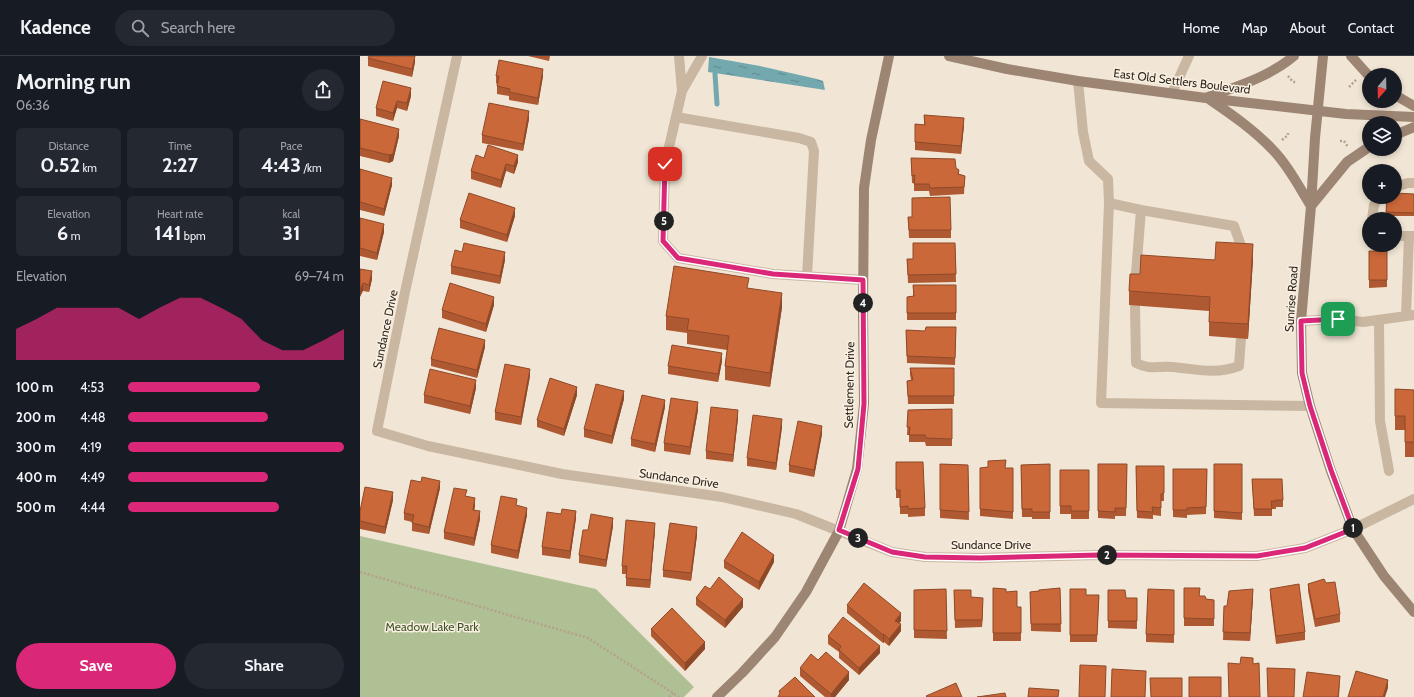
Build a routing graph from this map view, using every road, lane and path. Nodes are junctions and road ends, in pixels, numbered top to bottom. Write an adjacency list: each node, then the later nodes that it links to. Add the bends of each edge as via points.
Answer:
1 (457, 56): 48 (street, Sundance Drive, via 377,431 428,446 562,474 722,497 796,514)
2 (679, 56): 14 (street)
3 (702, 56): 14 (street)
4 (889, 56): 37 (main road, Settlement Drive, via 871,140 864,188)
5 (949, 56): 11 (main road, East Old Settlers Boulevard)
6 (1189, 56): 15 (street)
7 (1294, 56): 16 (main road, via 1255,80)
8 (1323, 56): 19 (main road, Sunrise Road)
9 (1351, 56): 10 (main road)
10 (1362, 68)
11 (1078, 81): 15 (main road, East Old Settlers Boulevard); 31 (street, via 1089,161 1108,179)
12 (1296, 82): 13 (path, via 1293,82)
13 (1293, 85)
14 (682, 91): 20 (street)
15 (1172, 93): 16 (main road, East Old Settlers Boulevard)
16 (1206, 98): 19 (main road, East Old Settlers Boulevard); 32 (main road, via 1235,117 1273,150)
17 (1402, 98): 18 (main road)
18 (1414, 106)
19 (1318, 110): 21 (main road, East Old Settlers Boulevard); 32 (main road, Sunrise Road)
20 (676, 117): 36 (street, via 811,142 814,151); 36 (street, via 665,164 663,241 678,258 773,274)
21 (1414, 117)
22 (1414, 127): 23 (main road)
23 (1402, 132)
24 (1289, 135): 27 (path)
25 (1344, 139): 26 (path)
26 (1340, 141)
27 (1280, 142)
28 (1362, 152): 32 (main road, via 1347,162)
29 (1414, 183): 30 (street)
30 (1402, 185)
31 (1109, 203): 33 (street); 44 (street, via 1101,403)
32 (1311, 206): 42 (main road, Sunrise Road)
33 (1141, 210): 35 (street, via 1234,226); 38 (street)
34 (1412, 236): 40 (street)
35 (1245, 258)
36 (807, 276): 37 (street)
37 (863, 280): 48 (main road, Settlement Drive, via 864,404 858,469)
38 (1135, 288)
39 (1135, 306): 43 (street, via 1136,363 1146,368 1227,371 1239,366)
40 (1410, 316): 41 (street)
41 (1379, 320): 42 (street); 45 (street, via 1380,421)
42 (1301, 321): 44 (main road, Sunrise Road, via 1302,373)
43 (1241, 338)
44 (1310, 406): 47 (main road, Sunrise Road)
45 (1388, 471)
46 (1414, 499): 47 (street, Sundance Drive)
47 (1353, 529): 48 (street, Sundance Drive, via 1305,548 1257,556 1099,555 980,558 925,557 892,552); 50 (main road, Sunrise Road, via 1384,576)
48 (839, 530): 54 (main road, Settlement Drive, via 806,592 775,637)
49 (360, 572): 51 (path, via 588,638)
50 (1414, 612)
51 (673, 693): 52 (path); 53 (path)
52 (669, 697)
53 (678, 697)
54 (717, 697)

